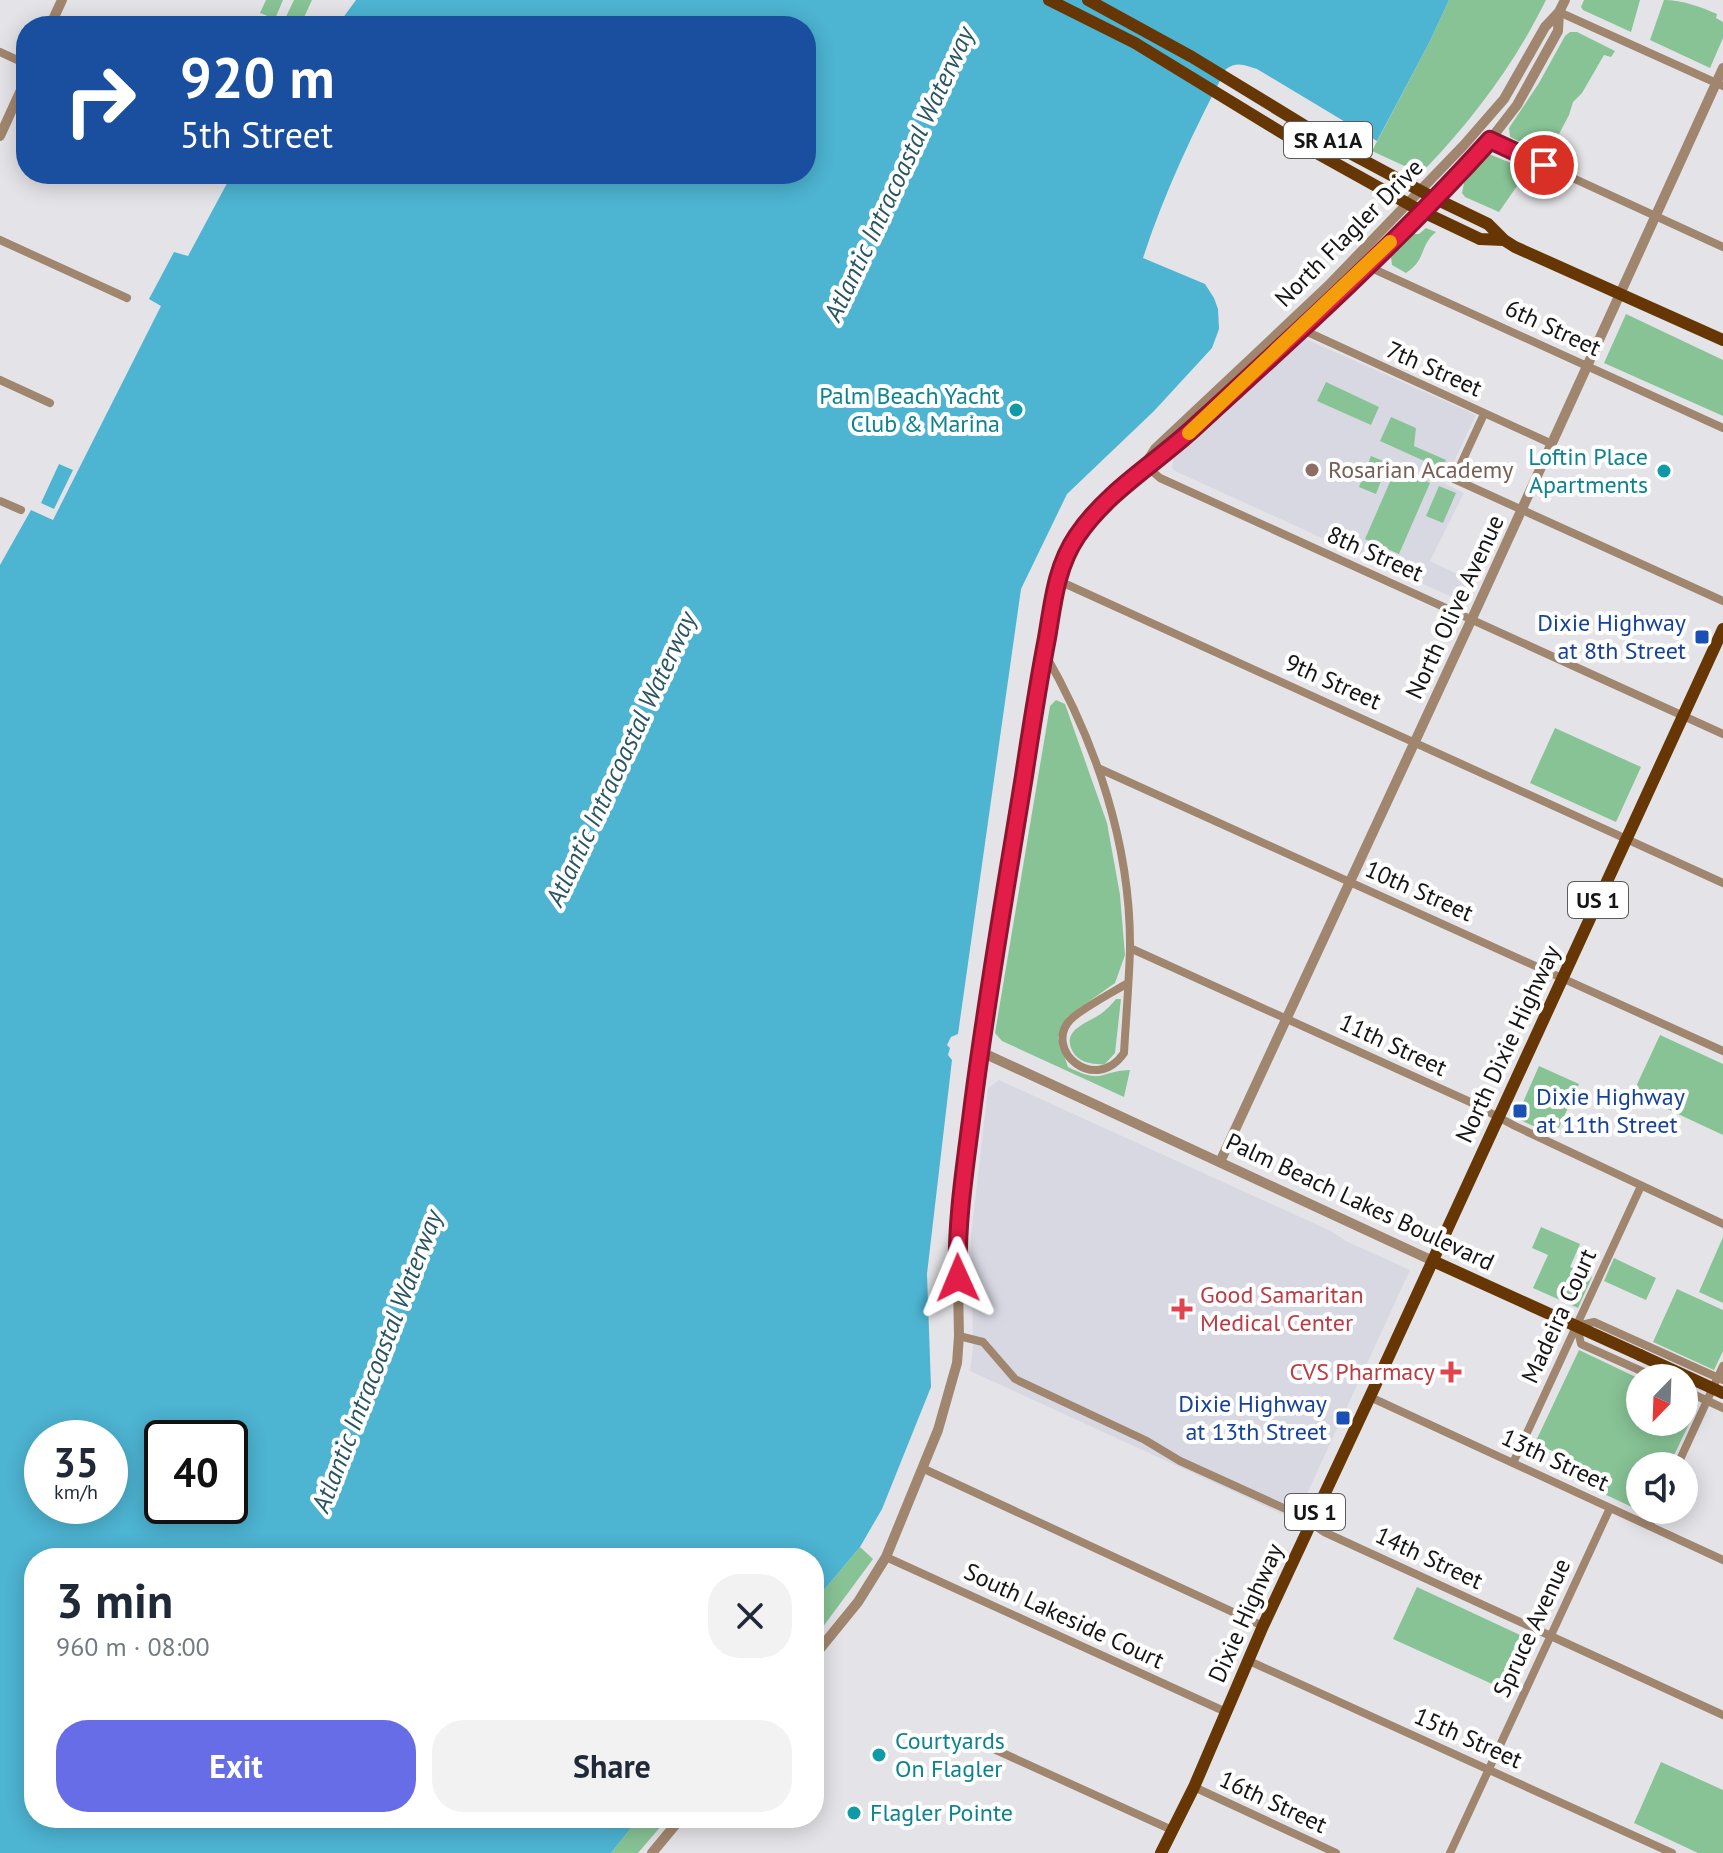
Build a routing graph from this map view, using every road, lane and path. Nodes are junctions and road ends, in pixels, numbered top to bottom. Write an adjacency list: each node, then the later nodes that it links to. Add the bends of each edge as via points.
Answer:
1 (1049, 0): 12 (main road, SR A1A, via 1135,43 1309,150)
2 (1088, 0): 10 (main road, SR A1A)
3 (1565, 0): 4 (street, North Flagler Drive)
4 (1559, 12): 6 (street); 9 (street, North Flagler Drive, via 1558,31 1517,105); 10 (street, North Flagler Drive, via 1504,99)
5 (1723, 68): 6 (street, North Olive Avenue)
6 (1720, 84): 14 (street, North Olive Avenue)
7 (16, 101): 8 (street)
8 (0, 136)
9 (1490, 140): 11 (street, North Flagler Drive); 14 (street)
10 (1420, 191): 11 (main road, SR A1A); 12 (street, North Flagler Drive)
11 (1434, 198): 13 (street, North Flagler Drive); 16 (main road, SR A1A, via 1488,224)
12 (1408, 203): 13 (main road, SR A1A); 29 (street, North Flagler Drive, via 1155,449)
13 (1421, 211): 16 (main road, SR A1A, via 1480,239); 18 (street, North Flagler Drive)
14 (1655, 216): 17 (street); 19 (street, North Olive Avenue)
15 (0, 240): 20 (street)
16 (1504, 240): 19 (main road, SR A1A)
17 (1723, 247)
18 (1367, 266): 21 (street, North Flagler Drive); 23 (street, 6th Street)
19 (1620, 292): 22 (main road, SR A1A); 23 (street, North Olive Avenue)
20 (127, 298)
21 (1301, 329): 26 (street, 7th Street); 29 (street, North Flagler Drive, via 1163,456)
22 (1723, 340)
23 (1587, 366): 27 (street, 6th Street); 28 (street, North Olive Avenue)
24 (0, 380): 25 (street)
25 (50, 403)
26 (1484, 414): 28 (street, 7th Street); 31 (street, via 1454,479)
27 (1723, 428)
28 (1552, 444): 31 (street, North Olive Avenue)
29 (1145, 465): 33 (street, North Flagler Drive, via 1075,538); 35 (street, 8th Street, via 1160,478)
30 (0, 501): 32 (street)
31 (1522, 509): 34 (street); 35 (street, North Olive Avenue)
32 (21, 510)
33 (1057, 580): 37 (street, North Flagler Drive); 40 (street, 9th Street)
34 (1723, 601)
35 (1472, 619): 38 (street, 8th Street); 40 (street, North Olive Avenue)
36 (1723, 629): 38 (main road, North Dixie Highway / US 1)
37 (1044, 652): 41 (street); 49 (street, North Flagler Drive)
38 (1683, 715): 39 (street, 8th Street); 42 (main road, North Dixie Highway / US 1)
39 (1723, 734)
40 (1415, 741): 42 (street, 9th Street); 43 (street, North Olive Avenue)
41 (1098, 768): 43 (street, 10th Street); 45 (street, via 1124,873)
42 (1626, 839): 44 (street, 9th Street); 46 (main road, North Dixie Highway / US 1)
43 (1349, 882): 46 (street, 10th Street); 48 (street, North Olive Avenue)
44 (1723, 883)
45 (1130, 948): 47 (street); 48 (street, 11th Street)
46 (1563, 977): 50 (street, 10th Street); 51 (main road, North Dixie Highway / US 1)
47 (1128, 983): 47 (street, via 1070,1021 1065,1048 1077,1066 1104,1069 1124,1053)
48 (1286, 1018): 51 (street, 11th Street); 52 (street, North Olive Avenue)
49 (979, 1051): 52 (street, Palm Beach Lakes Boulevard); 57 (street, North Flagler Drive, via 957,1232)
50 (1723, 1051)
51 (1498, 1117): 53 (street, 11th Street); 55 (main road, North Dixie Highway / US 1)
52 (1220, 1162): 55 (street, Palm Beach Lakes Boulevard)
53 (1641, 1186): 54 (street, 11th Street); 56 (street, Madeira Court)
54 (1723, 1224)
55 (1433, 1261): 56 (main road, Palm Beach Lakes Boulevard); 63 (main road, Dixie Highway / US 1)
56 (1577, 1326): 58 (street, via 1581,1344); 60 (street, via 1594,1322); 61 (main road, Palm Beach Lakes Boulevard, bridge); 67 (street, Madeira Court)
57 (959, 1336): 68 (street, North Flagler Drive, via 948,1399); 70 (street, 14th Street, via 983,1342 1015,1379)
58 (1626, 1364)
59 (1723, 1366): 60 (street)
60 (1720, 1379): 64 (street)
61 (1723, 1393)
62 (1698, 1396): 64 (street)
63 (1370, 1397): 67 (street, 13th Street); 70 (main road, Dixie Highway / US 1)
64 (1707, 1400): 65 (street); 66 (street)
65 (1723, 1408)
66 (1683, 1452)
67 (1513, 1463): 69 (street, 13th Street)
68 (922, 1468): 72 (street, North Flagler Drive); 74 (street)
69 (1610, 1508): 71 (street, 13th Street); 75 (street, Spruce Avenue)
70 (1311, 1522): 74 (main road, Dixie Highway / US 1); 75 (street, 14th Street)
71 (1649, 1526): 73 (street, 13th Street)
72 (886, 1557): 76 (street, North Flagler Drive); 78 (street, South Lakeside Court)
73 (1723, 1560)
74 (1263, 1626): 77 (main road, Dixie Highway / US 1)
75 (1550, 1636): 79 (street, 14th Street); 81 (street, Spruce Avenue)
76 (824, 1644)
77 (1247, 1660): 78 (main road, Dixie Highway / US 1); 81 (street, 15th Street)
78 (1226, 1712): 82 (main road, Dixie Highway / US 1)
79 (1723, 1715)
80 (985, 1745): 84 (street)
81 (1489, 1769): 88 (street, Spruce Avenue); 89 (street, 15th Street)
82 (1194, 1787): 84 (main road, Dixie Highway / US 1); 87 (street, 16th Street)
83 (673, 1828): 85 (street)
84 (1172, 1830): 86 (main road, Dixie Highway / US 1)
85 (652, 1853)
86 (1161, 1853)
87 (1336, 1853)
88 (1450, 1853)
89 (1672, 1853)

